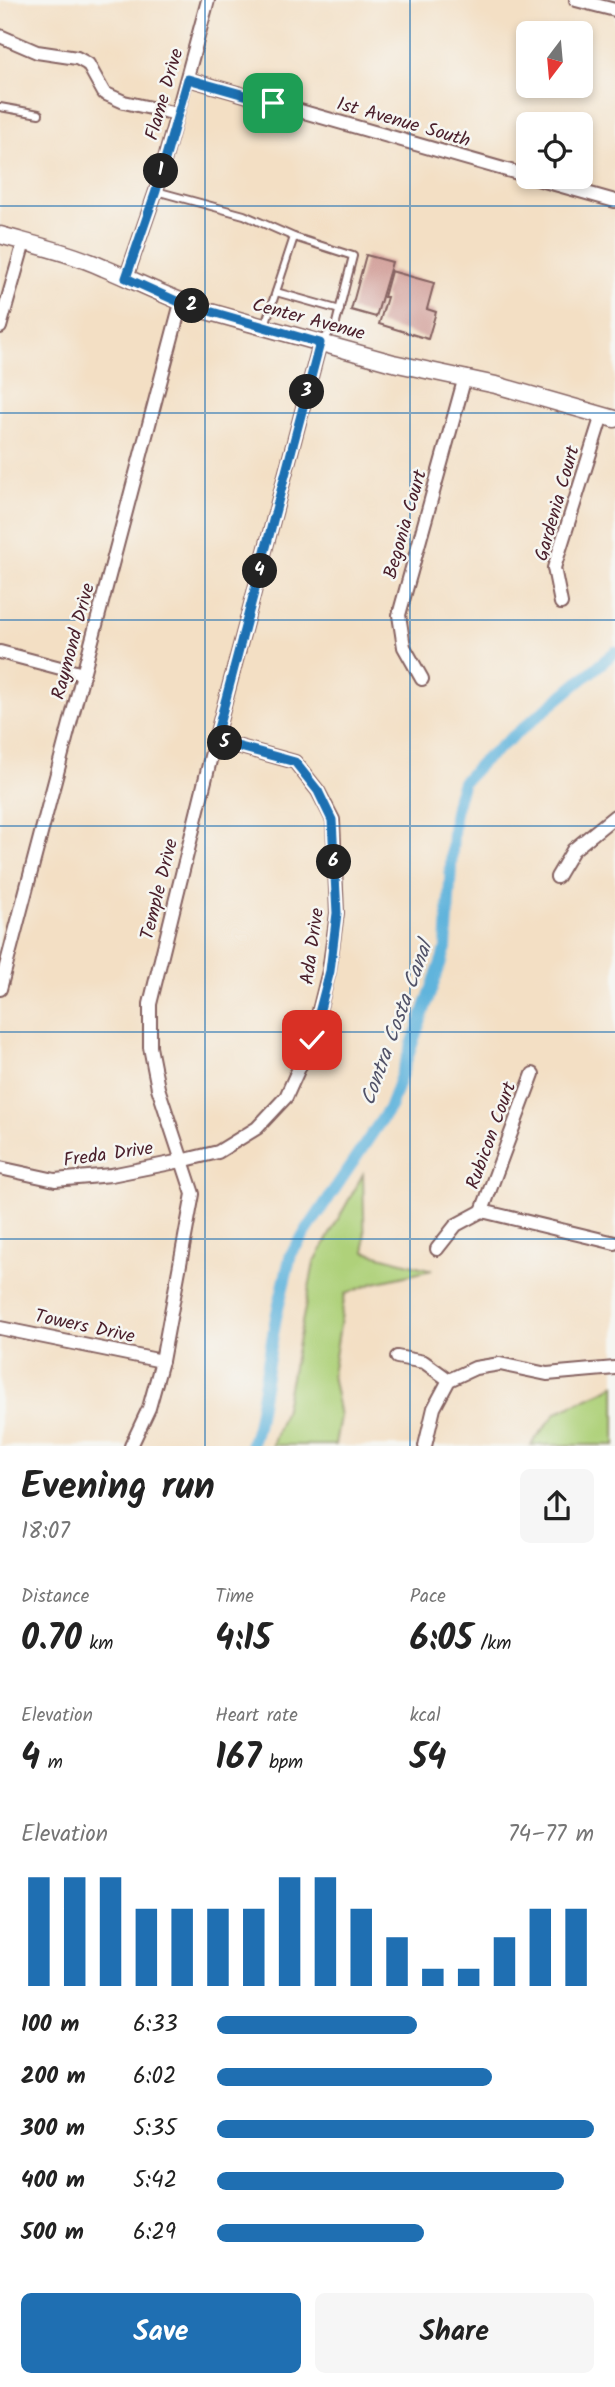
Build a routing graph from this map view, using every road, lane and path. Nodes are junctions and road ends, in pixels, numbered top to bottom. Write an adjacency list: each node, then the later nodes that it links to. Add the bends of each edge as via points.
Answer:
1 (208, 0): 5 (street, Flame Drive)
2 (576, 0): 3 (street)
3 (615, 10)
4 (0, 36): 8 (street, via 37,52 77,58 88,64 104,93)
5 (188, 79): 8 (street, Flame Drive); 9 (street, 1st Avenue South)
6 (0, 107): 7 (lane)
7 (39, 114)
8 (177, 114): 11 (street, Flame Drive)
9 (516, 172)
10 (574, 189): 12 (street, 1st Avenue South)
11 (156, 191): 14 (lane, via 244,215); 16 (street, Flame Drive)
12 (615, 201)
13 (0, 235): 15 (street, Center Avenue)
14 (294, 237): 17 (lane); 19 (lane, via 353,256)
15 (24, 242): 16 (street, Center Avenue); 20 (street)
16 (126, 278): 18 (street, Center Avenue)
17 (276, 292): 19 (lane); 21 (lane)
18 (181, 303): 21 (street, Center Avenue); 27 (street, Raymond Drive)
19 (340, 310): 22 (lane, via 335,327)
20 (0, 327)
21 (264, 327): 22 (street, Center Avenue)
22 (320, 343): 23 (street, Center Avenue); 29 (street, Temple Drive)
23 (465, 377): 24 (street, Center Avenue); 28 (street, Begonia Court, via 399,615 404,647)
24 (608, 417): 25 (street, Gardenia Court, via 554,568)
25 (561, 603)
26 (0, 652): 27 (street)
27 (83, 674): 32 (street, Raymond Drive)
28 (422, 679)
29 (215, 740): 34 (street, Temple Drive, via 150,1004 150,1047 158,1088); 34 (street, Ada Drive, via 295,762 318,791 332,820 337,913 330,971 312,1040 286,1097 257,1128 218,1152)
30 (615, 816): 31 (street, via 572,850)
31 (556, 877)
32 (0, 989)
33 (533, 1074): 36 (street, Rubicon Court)
34 (181, 1161): 35 (street, Freda Drive, via 55,1180); 41 (street, Temple Drive, via 192,1194)
35 (0, 1168)
36 (482, 1210): 37 (street); 38 (street, via 456,1225)
37 (615, 1243)
38 (437, 1249)
39 (0, 1328): 41 (street, Towers Drive)
40 (397, 1357): 43 (street, via 424,1362)
41 (162, 1361): 44 (street, Temple Drive, via 149,1408)
42 (615, 1368): 43 (street, via 547,1374 500,1364 475,1368)
43 (449, 1380): 45 (street, via 435,1408)
44 (131, 1446)
45 (425, 1446)

